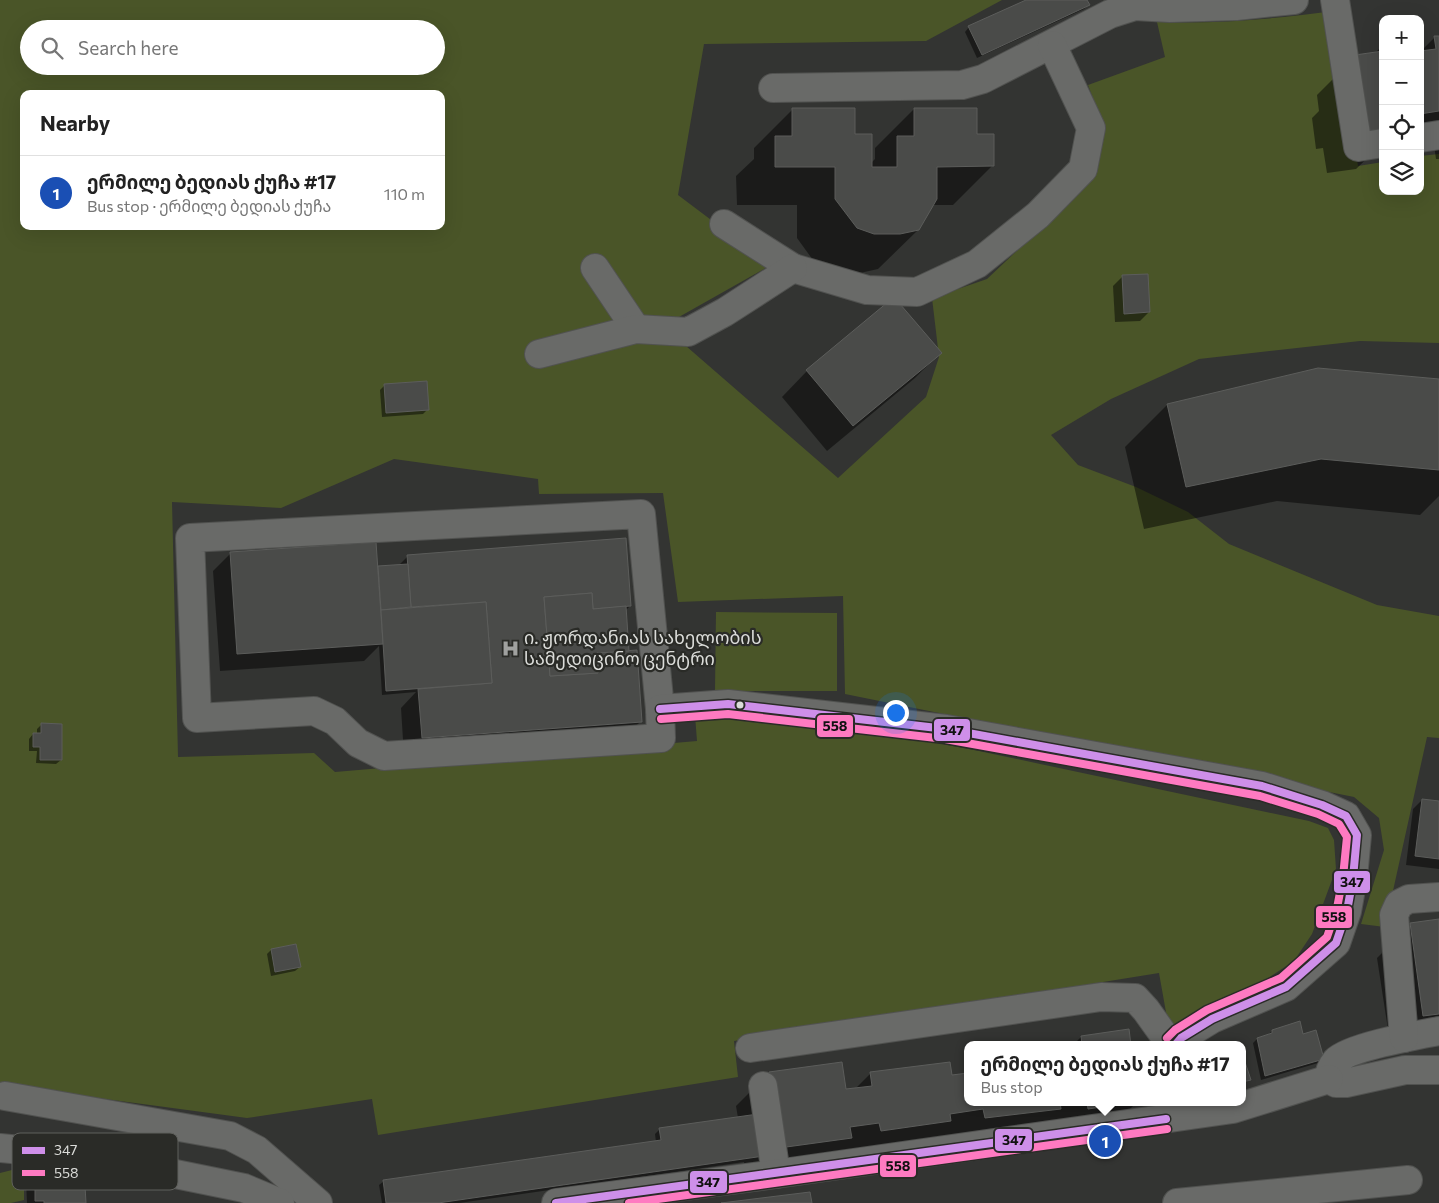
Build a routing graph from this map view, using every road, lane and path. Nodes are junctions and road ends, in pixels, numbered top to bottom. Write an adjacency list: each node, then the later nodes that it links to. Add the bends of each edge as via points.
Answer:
1 (1294, 0): 3 (street, via 1236,6 1135,6 1110,14)
2 (1335, 0): 7 (street, via 1358,147)
3 (1052, 45): 4 (street, via 983,79 962,85); 10 (street, via 1091,128 1083,169 1038,215 977,264 917,292 867,290)
4 (773, 88)
5 (1439, 135): 6 (street)
6 (1424, 137)
7 (1379, 144)
8 (724, 224): 10 (street)
9 (595, 268): 11 (street)
10 (792, 268): 11 (street, via 688,332)
11 (636, 329): 12 (street)
12 (539, 354)
13 (660, 710): 13 (street, via 641,514 190,538 197,718 314,711 335,721 358,743 384,756 661,738); 18 (street, via 728,704 946,729 1262,786 1346,816 1357,835 1353,878 1336,943 1286,987 1212,1019)
14 (1439, 897): 16 (street, via 1409,899 1399,904 1394,915)
15 (1439, 1031): 16 (street)
16 (1404, 1038): 21 (street, via 1351,1052 1337,1060 1329,1072)
17 (1168, 1041): 19 (street, via 1135,998 1101,997)
18 (1178, 1041)
19 (750, 1048)
20 (1439, 1070): 21 (street, via 1405,1070 1346,1084 1336,1084)
21 (1330, 1079): 24 (street)
22 (763, 1086): 27 (street)
23 (5, 1096): 31 (street, via 230,1136 257,1150)
24 (1246, 1104)
25 (1240, 1106): 26 (street)
26 (1165, 1111): 27 (street)
27 (776, 1174): 32 (street)
28 (178, 1175): 30 (street, via 244,1188)
29 (1408, 1180): 33 (street)
30 (280, 1203)
31 (318, 1203)
32 (556, 1203)
33 (1177, 1203)

